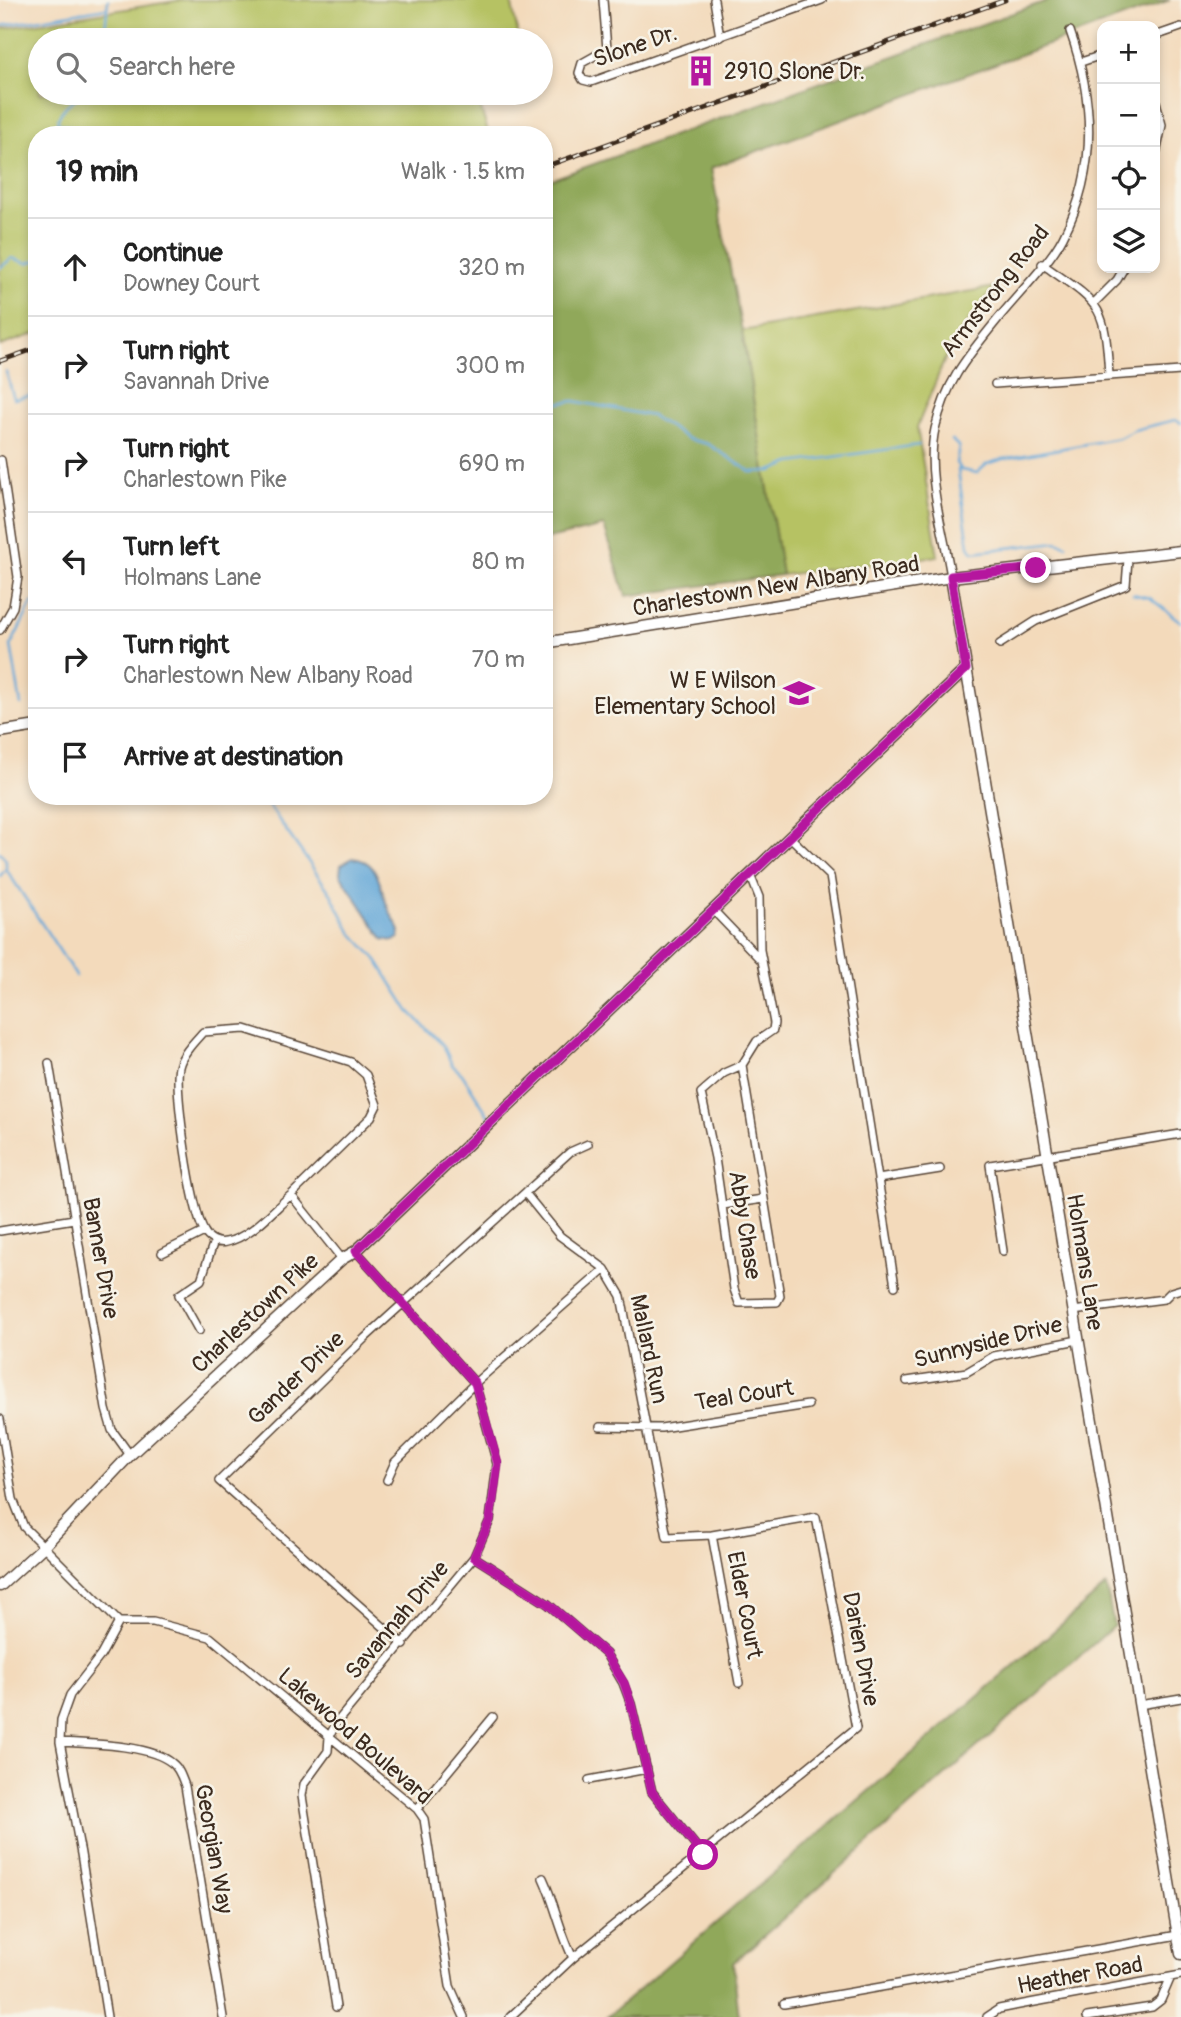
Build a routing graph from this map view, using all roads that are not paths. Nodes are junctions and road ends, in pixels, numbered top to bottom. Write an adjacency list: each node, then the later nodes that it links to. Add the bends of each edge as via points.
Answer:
1 (603, 0): 7 (street, Slone Dr., via 607,49 582,64 579,73 583,80 601,80)
2 (714, 0): 7 (street)
3 (822, 0): 7 (street, Slone Dr.)
4 (1181, 27): 6 (street)
5 (1070, 31): 9 (street, Armstrong Road)
6 (1160, 34)
7 (720, 37)
8 (1097, 57): 9 (street)
9 (1081, 62): 12 (street, Armstrong Road, via 1088,97 1089,147 1079,196 1063,238)
10 (1160, 117): 11 (street)
11 (1160, 135)
12 (1042, 264): 14 (street); 21 (street, Armstrong Road, via 956,370 935,430 933,465)
13 (1121, 273): 14 (street)
14 (1094, 303): 16 (street, via 1107,328)
15 (1181, 371): 16 (street)
16 (1110, 376): 17 (street)
17 (995, 384)
18 (1, 460): 22 (street, via 18,577 13,607)
19 (1181, 551): 20 (main road, Charlestown New Albany Road)
20 (1128, 559): 21 (main road, Charlestown New Albany Road); 24 (street, via 1126,585 1036,621)
21 (951, 576): 23 (main road, Charlestown New Albany Road); 25 (main road, Holmans Lane)
22 (0, 630)
23 (553, 642)
24 (1000, 644)
25 (966, 669): 28 (main road, Charlestown Pike); 36 (main road, Holmans Lane)
26 (28, 727): 27 (main road)
27 (0, 732)
28 (791, 838): 29 (main road, Charlestown Pike); 38 (street, via 830,876)
29 (751, 877): 30 (main road, Charlestown Pike); 31 (street, Abby Chase, via 759,897)
30 (715, 912): 31 (street); 47 (main road, Charlestown Pike)
31 (762, 961): 33 (street, Abby Chase, via 773,1030 757,1041)
32 (49, 1063): 43 (street, Banner Drive)
33 (742, 1065): 41 (street, Abby Chase); 42 (street, Abby Chase, via 701,1093)
34 (1181, 1133): 36 (street)
35 (588, 1144): 39 (street, Gander Drive, via 570,1152)
36 (1048, 1155): 48 (street, via 990,1165); 55 (main road, Holmans Lane)
37 (940, 1169): 38 (street)
38 (878, 1179): 52 (street)
39 (525, 1193): 51 (street, Mallard Run, via 560,1236); 54 (street, Gander Drive)
40 (291, 1195): 45 (street, via 371,1117 377,1105 366,1075 351,1062 245,1029 203,1032 180,1063 177,1082 186,1152); 46 (street, via 249,1230 226,1242); 50 (street)
41 (763, 1199): 42 (street); 42 (street, Abby Chase, via 779,1287 777,1302 739,1303)
42 (723, 1205)
43 (74, 1219): 44 (street); 64 (street, Banner Drive, via 106,1409 112,1430)
44 (0, 1231)
45 (204, 1232): 46 (street); 49 (street)
46 (214, 1241): 56 (street, via 201,1280 179,1295)
47 (356, 1251): 50 (main road, Charlestown Pike); 54 (street, Savannah Drive)
48 (1003, 1251)
49 (162, 1253)
50 (342, 1259): 64 (main road, Charlestown Pike)
51 (605, 1269): 59 (street); 62 (street, Mallard Run, via 623,1305)
52 (895, 1286)
53 (1181, 1289): 55 (street, via 1164,1299)
54 (404, 1304): 59 (street, Savannah Drive); 71 (street, Gander Drive, via 219,1481)
55 (1073, 1311): 57 (main road, Holmans Lane)
56 (199, 1331)
57 (1078, 1340): 58 (street, Sunnyside Drive, via 994,1356 967,1371); 74 (main road, Holmans Lane)
58 (908, 1381)
59 (475, 1383): 65 (street, via 396,1462); 68 (street, Savannah Drive, via 498,1464 490,1520)
60 (808, 1405): 62 (street, Teal Court, via 661,1427)
61 (0, 1419): 67 (street, via 17,1514)
62 (645, 1425): 63 (street, Teal Court); 66 (street, Darien Drive, via 667,1536)
63 (600, 1427)
64 (130, 1455): 67 (main road, Charlestown Pike)
65 (387, 1480)
66 (712, 1535): 72 (street, Elder Court); 81 (street, Darien Drive, via 816,1517 856,1728)
67 (43, 1547): 69 (main road, Charlestown Pike); 70 (street)
68 (474, 1557): 71 (street, Savannah Drive); 78 (street, via 548,1604 606,1654 624,1683)
69 (0, 1586)
70 (119, 1622): 76 (street, Lakewood Boulevard, via 153,1622 209,1637); 77 (street, via 70,1695 61,1720)
71 (404, 1645): 76 (street, Savannah Drive)
72 (739, 1683)
73 (1181, 1698): 74 (street)
74 (1139, 1705): 83 (main road, Holmans Lane)
75 (493, 1717): 80 (street)
76 (329, 1737): 80 (street, Lakewood Boulevard); 89 (street, Savannah Drive, via 328,1751 304,1784 302,1796)
77 (60, 1742): 90 (street); 91 (street, Georgian Way, via 150,1754 172,1763 180,1773)
78 (647, 1769): 79 (street); 81 (street, via 652,1792)
79 (589, 1780)
80 (418, 1809): 92 (street, Lakewood Boulevard, via 424,1819 450,1986)
81 (703, 1855): 85 (street, Darien Drive)
82 (542, 1878): 85 (street)
83 (1178, 1935): 84 (main road, Holmans Lane); 88 (street)
84 (1181, 1954)
85 (573, 1958): 93 (street, Darien Drive)
86 (1181, 1975): 87 (street, Heather Road)
87 (1170, 1979): 94 (street, Heather Road, via 999,2009); 95 (street, via 1161,2000 1152,2007)
88 (784, 2004)
89 (336, 2007)
90 (107, 2017)
91 (223, 2017)
92 (464, 2017)
93 (510, 2017)
94 (987, 2017)
95 (1087, 2017)

